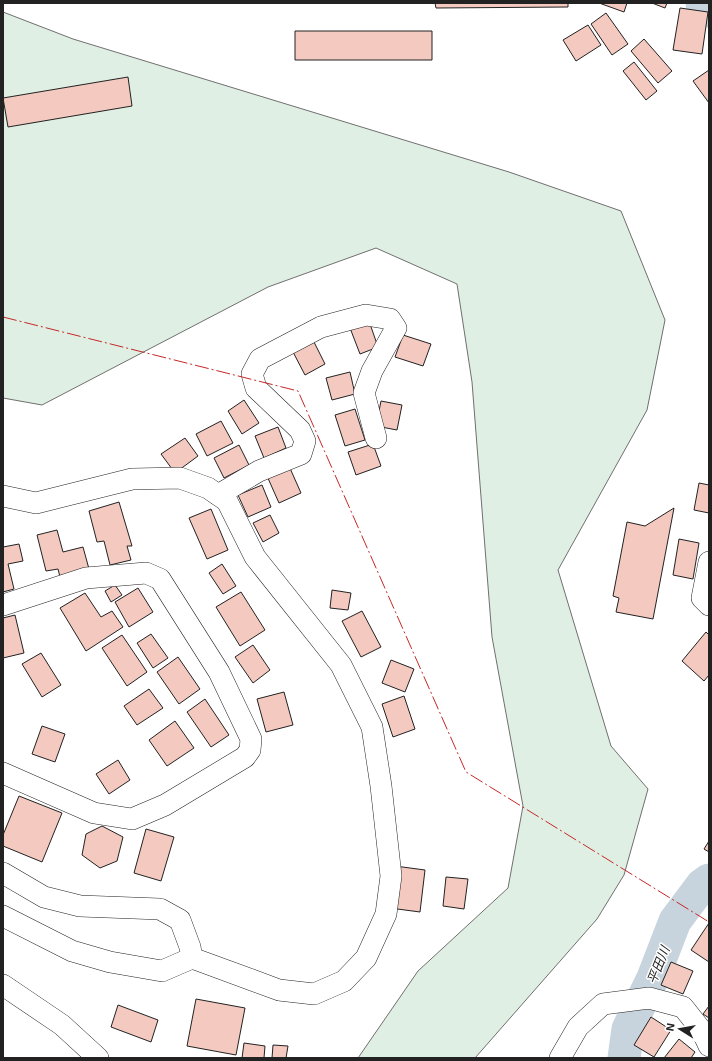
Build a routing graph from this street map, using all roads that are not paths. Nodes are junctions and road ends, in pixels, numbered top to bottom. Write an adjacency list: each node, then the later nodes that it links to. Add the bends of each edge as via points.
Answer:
1 (376, 438): 2 (street, via 364,393 372,371 396,328 390,319 366,315 321,327 260,359 252,374 256,388 300,430 305,441 300,454 259,471)
2 (218, 495): 3 (street, via 208,488 180,478 132,479 36,503); 10 (street, via 227,501 255,557 341,665 372,727 391,876 386,914 366,958 344,982 314,994 279,990)
3 (3, 496)
4 (709, 562): 6 (street, via 702,598)
5 (3, 605): 7 (street, via 86,578 146,573 160,579 219,672 251,739 250,750 245,757 165,805 132,818 94,813)
6 (709, 605)
7 (3, 773)
8 (3, 873): 10 (street, via 44,897 80,906 160,909 180,920)
9 (3, 916): 10 (street, via 72,952 110,962 162,971)
10 (192, 958)
11 (3, 985): 13 (street, via 62,1025)
12 (709, 1046): 14 (street, via 683,1007 649,998 603,1004 578,1027)
13 (98, 1058)
14 (560, 1058)

